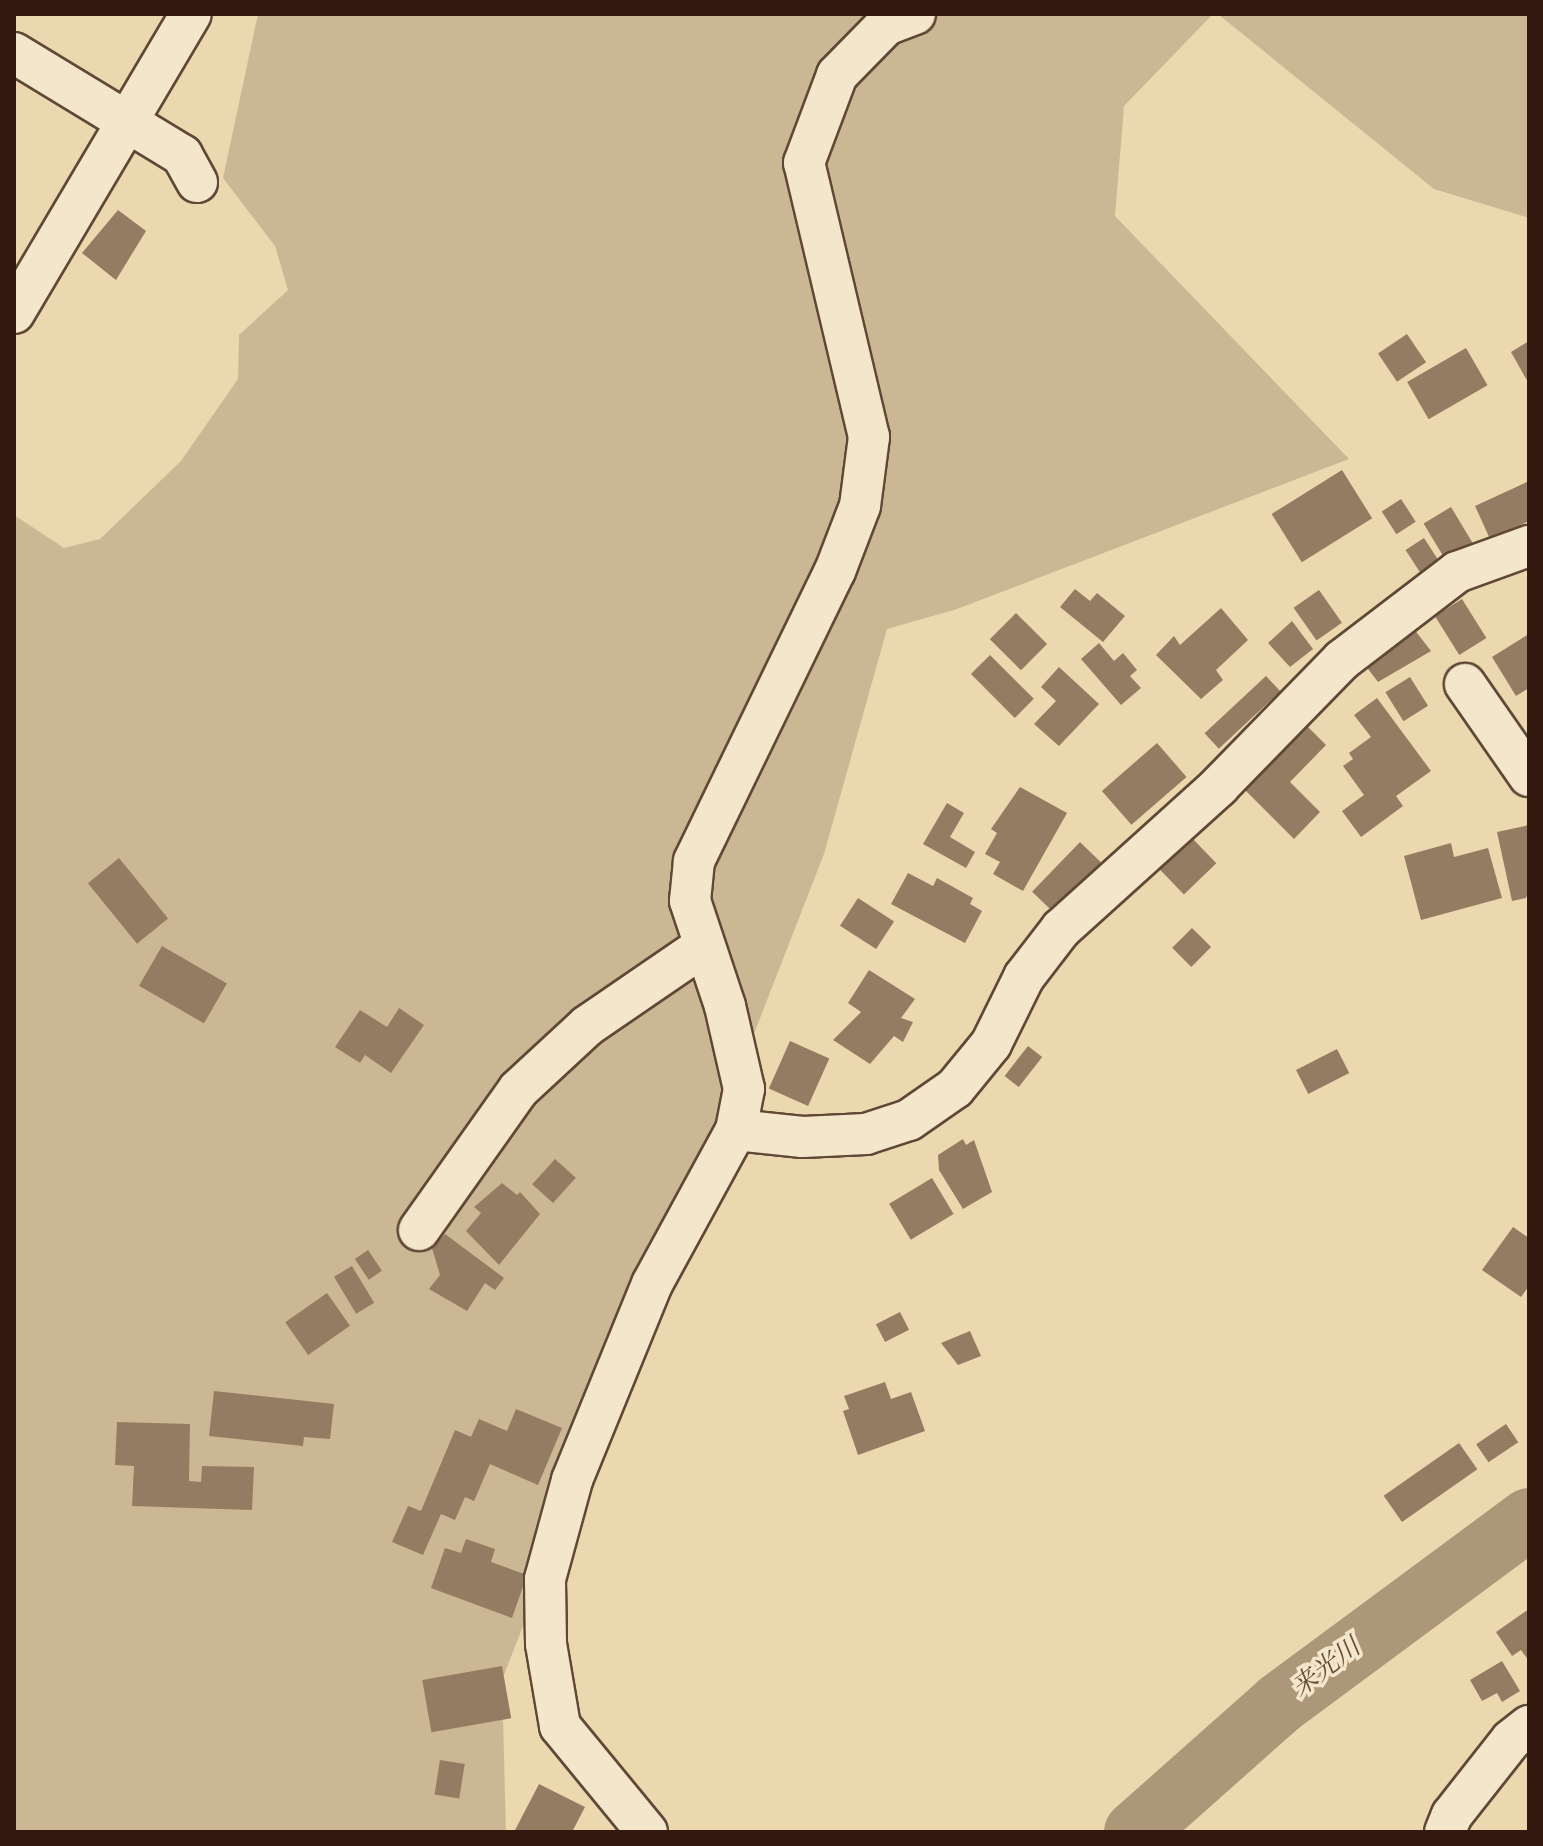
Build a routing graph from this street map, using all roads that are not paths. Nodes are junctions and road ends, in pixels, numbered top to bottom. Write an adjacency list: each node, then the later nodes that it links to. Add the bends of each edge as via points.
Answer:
1 (191, 14): 4 (street)
2 (915, 14): 10 (street, via 886,25 837,75 804,163 869,437 860,506 835,571 694,861 690,901)
3 (14, 53): 4 (street)
4 (129, 119): 5 (street, via 182,155); 6 (street)
5 (197, 182)
6 (14, 313)
7 (1529, 546): 11 (street, via 1457,572 1342,660 1219,786 1061,929 1024,977 991,1044 955,1088 909,1120 866,1134 803,1137)
8 (1465, 684): 9 (street)
9 (1529, 776)
10 (701, 948): 11 (street, via 725,1006 744,1089); 12 (street, via 587,1026 518,1090)
11 (736, 1130): 14 (street, via 652,1284 572,1480 545,1579 546,1644 560,1726)
12 (419, 1230)
13 (1529, 1726): 15 (street, via 1511,1740 1452,1815)
14 (647, 1832)
15 (1445, 1832)

